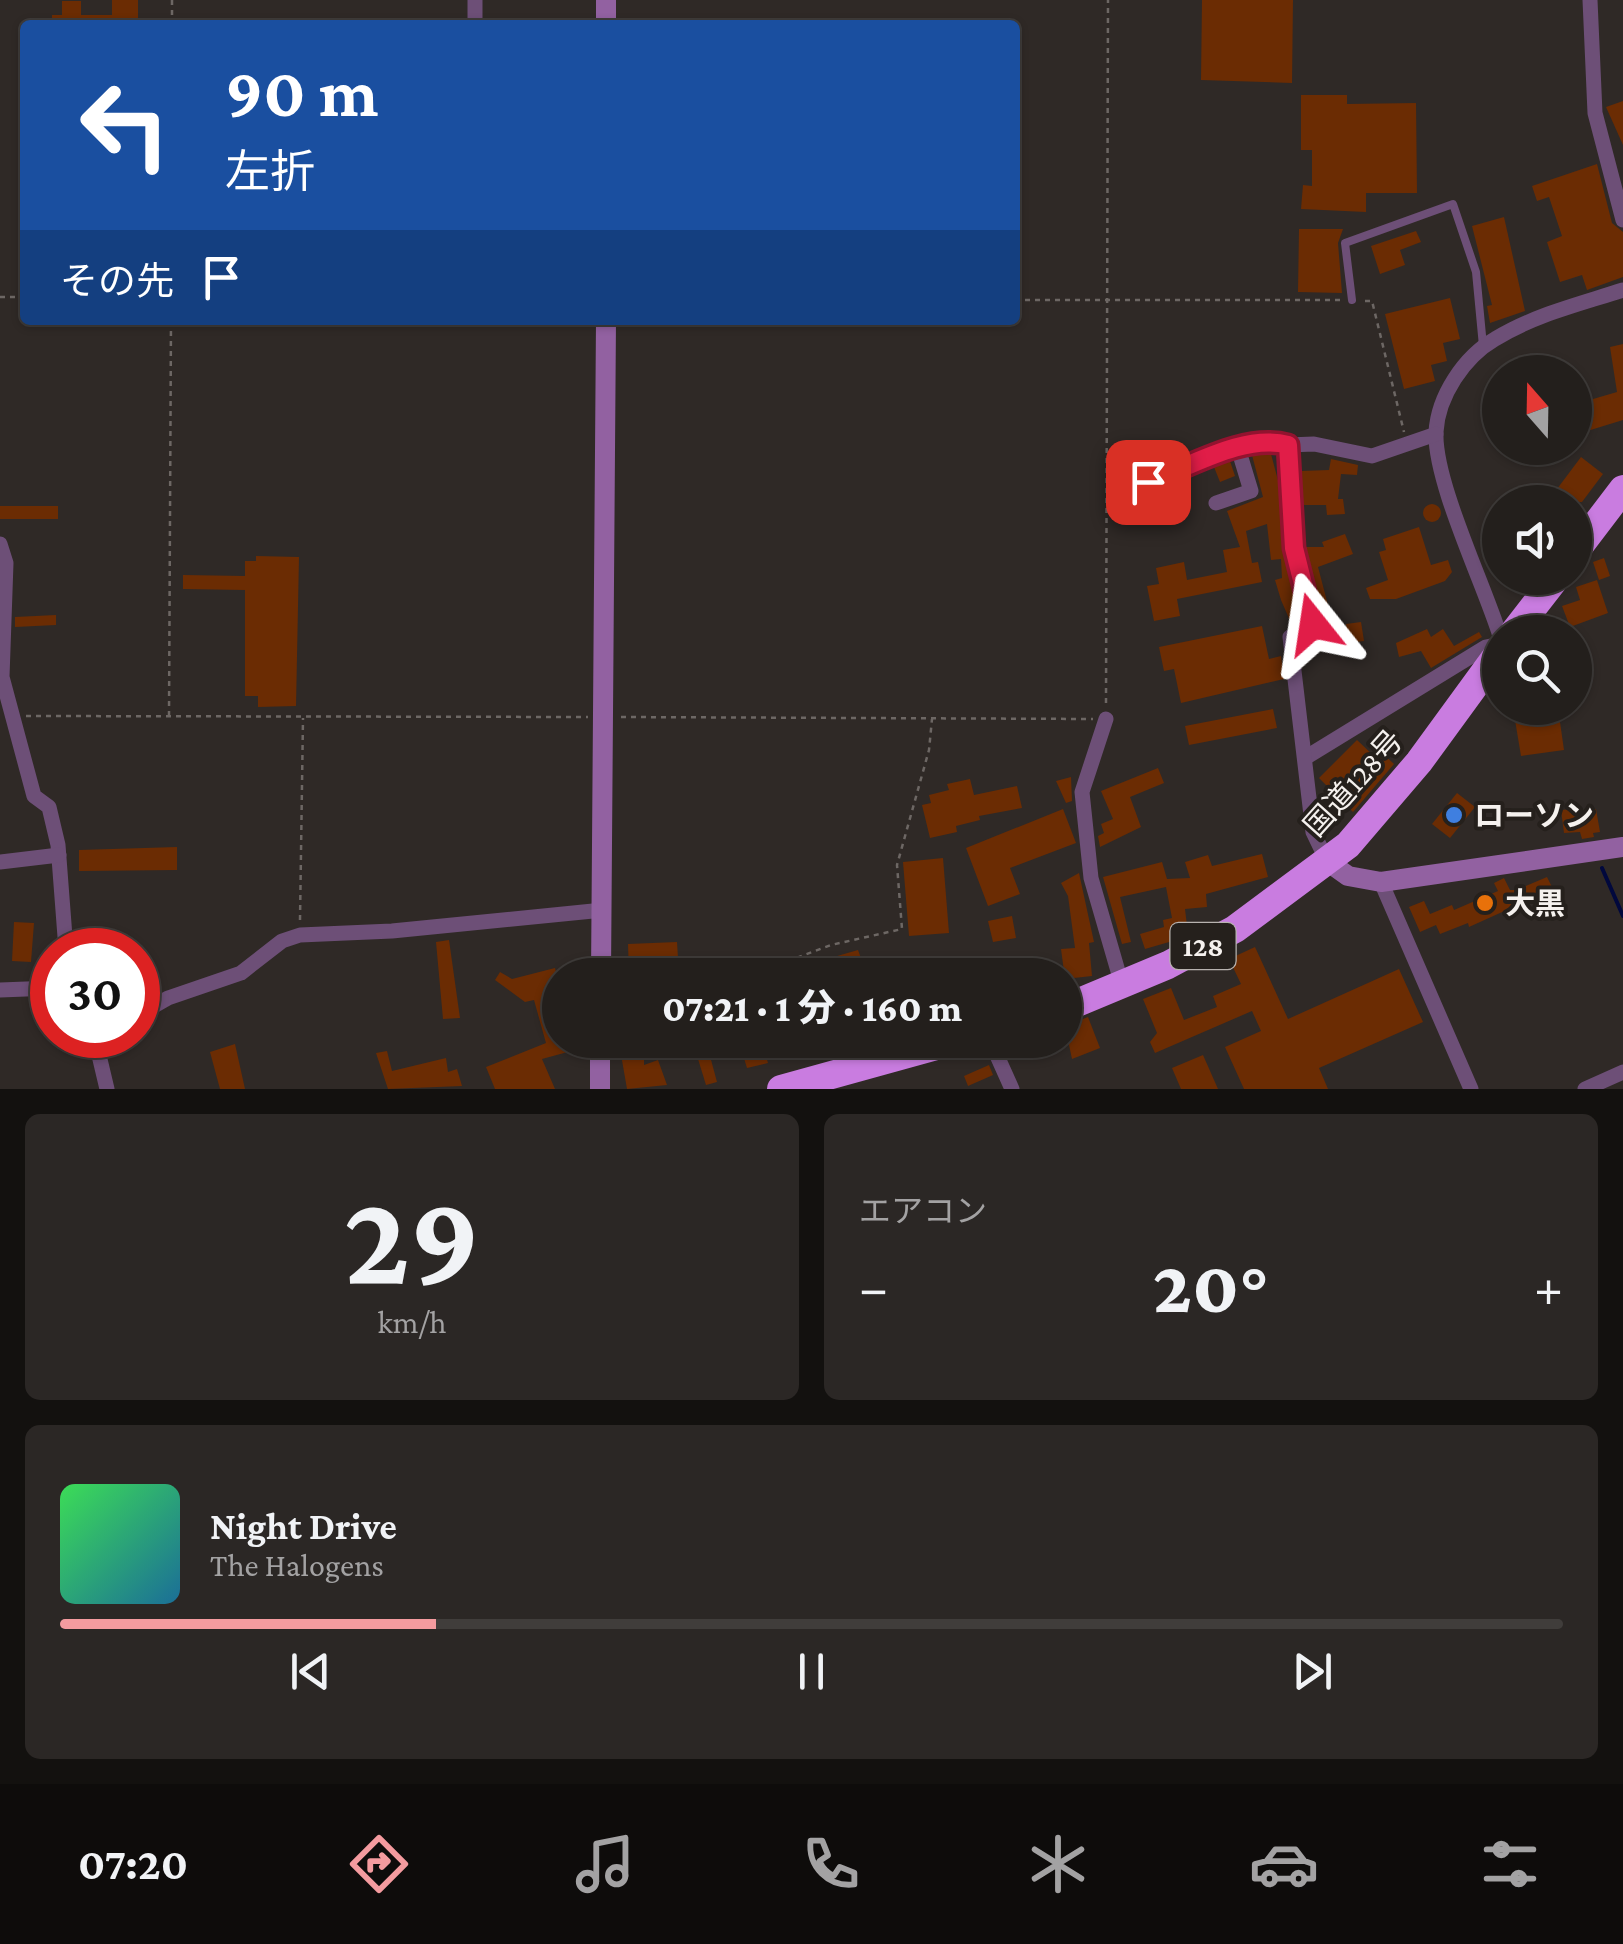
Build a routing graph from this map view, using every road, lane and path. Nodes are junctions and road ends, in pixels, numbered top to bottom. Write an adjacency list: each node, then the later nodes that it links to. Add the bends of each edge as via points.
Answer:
1 (1108, 0): 6 (path)
2 (1590, 0): 3 (street, via 1595,113)
3 (1623, 220)
4 (1623, 290): 10 (street, via 1526,322)
5 (1020, 300): 6 (path)
6 (1106, 300): 7 (path); 30 (path)
7 (1352, 300): 10 (lane, via 1345,243 1453,204 1476,272); 12 (path, via 1372,301)
8 (171, 325): 27 (path)
9 (606, 325): 28 (street)
10 (1482, 346): 11 (street, via 1443,401)
11 (1436, 434): 12 (street); 21 (street)
12 (1406, 443): 13 (street, via 1372,456)
13 (1288, 445): 14 (street, via 1270,440); 31 (street, via 1294,548 1313,624 1290,637)
14 (1238, 448): 15 (street); 17 (street, via 1251,490)
15 (1148, 482)
16 (1623, 489): 18 (highway)
17 (1216, 503)
18 (1592, 530)
19 (0, 544): 25 (street, via 6,563 2,677)
20 (1543, 595): 22 (highway)
21 (1493, 615)
22 (1527, 615)
23 (1482, 649): 31 (street)
24 (1482, 673): 35 (highway, 国道128号 / 128, via 1396,790)
25 (13, 716): 27 (path); 33 (street, via 34,796 49,807)
26 (303, 716): 27 (path); 28 (path); 39 (path)
27 (170, 717)
28 (603, 717): 29 (path); 37 (street)
29 (932, 718): 30 (path); 41 (path, via 897,864 902,929)
30 (1106, 719): 42 (street, via 1082,792 1091,878)
31 (1305, 758): 35 (street, via 1313,832)
32 (1623, 847): 36 (street)
33 (58, 855): 34 (street); 38 (street)
34 (0, 862)
35 (1327, 862): 36 (street, via 1348,876); 42 (highway, 国道128号 / 128, via 1234,928)
36 (1381, 882): 57 (street)
37 (603, 910): 39 (street); 40 (street)
38 (64, 928)
39 (300, 935): 46 (street, via 241,973)
40 (602, 958)
41 (798, 958)
42 (1122, 985): 45 (highway, 国道128号 / 128)
43 (30, 989): 44 (street)
44 (0, 990)
45 (1082, 1001)
46 (160, 1003)
47 (100, 1058): 53 (street)
48 (600, 1058): 54 (street)
49 (900, 1058): 52 (highway)
50 (998, 1058): 56 (street)
51 (1623, 1072): 58 (street)
52 (813, 1085): 55 (highway)
53 (107, 1089)
54 (600, 1089)
55 (782, 1089)
56 (1012, 1089)
57 (1471, 1089)
58 (1585, 1089)

